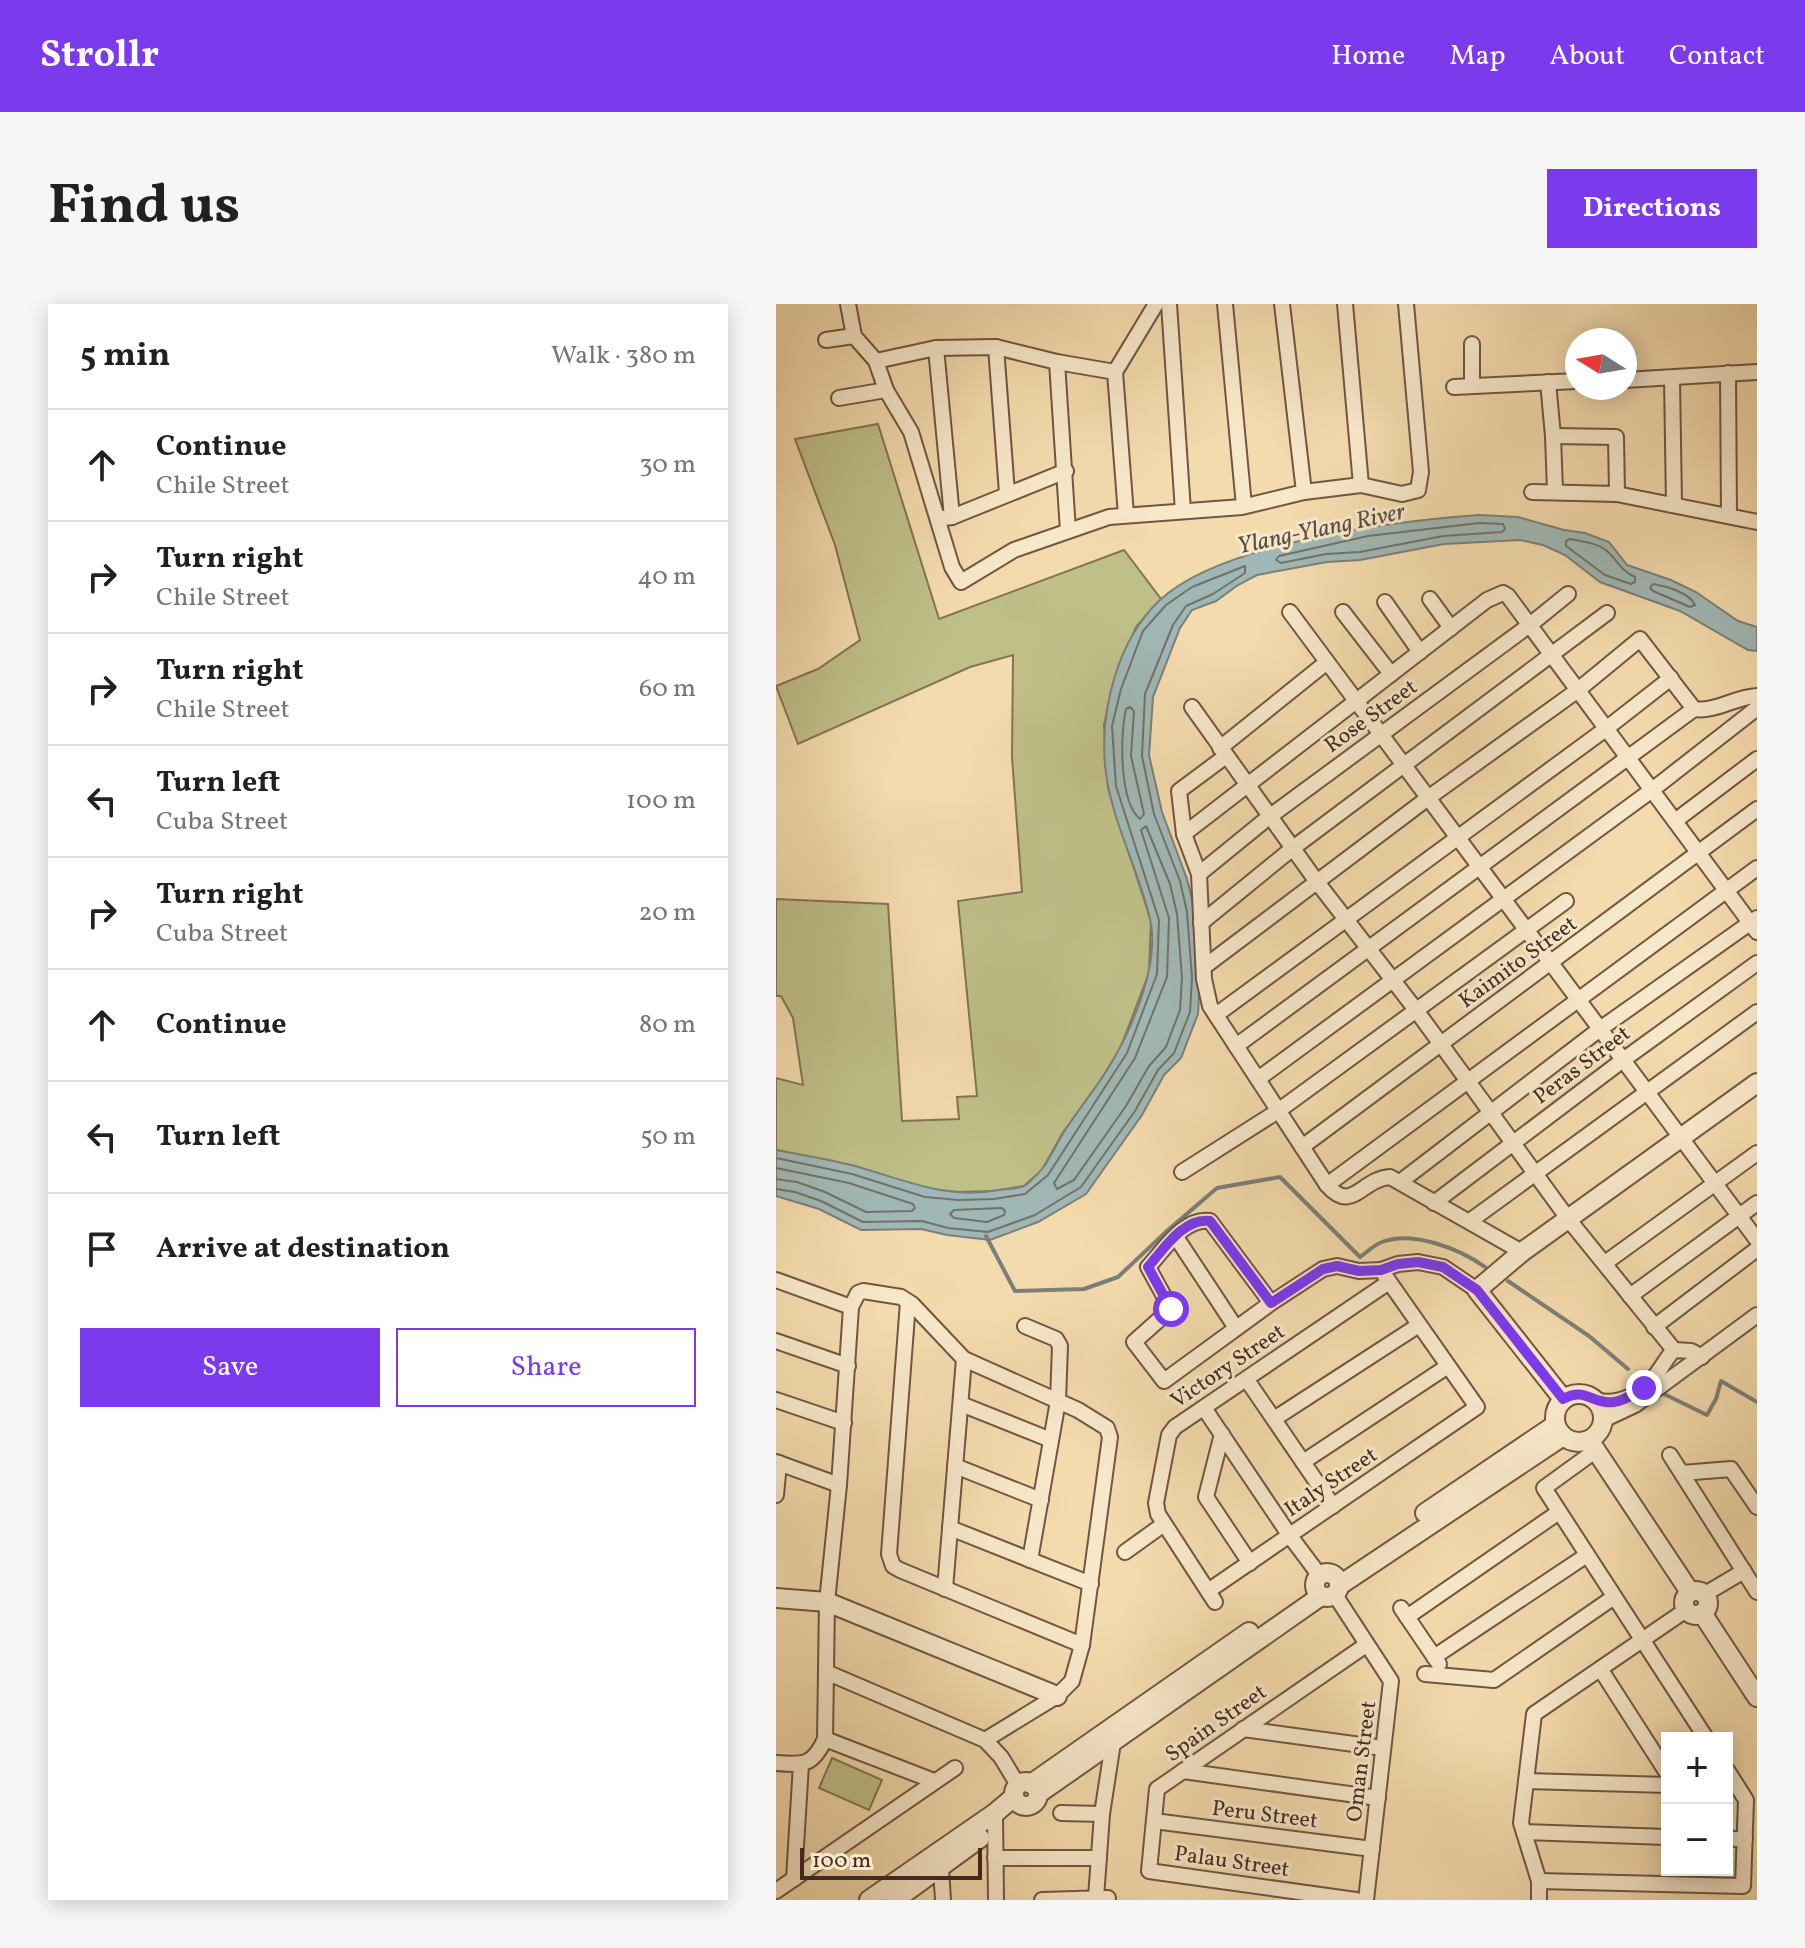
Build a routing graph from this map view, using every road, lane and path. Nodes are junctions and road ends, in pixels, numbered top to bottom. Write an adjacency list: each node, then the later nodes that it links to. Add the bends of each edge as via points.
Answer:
1 (848, 304): 8 (street)
2 (1156, 304): 15 (street)
3 (1169, 304): 36 (street)
4 (1225, 304): 35 (street)
5 (1282, 304): 30 (street)
6 (1345, 304): 28 (street)
7 (1406, 304): 28 (street, via 1421,472 1418,490 1402,494)
8 (854, 336): 9 (street); 13 (street)
9 (826, 340)
10 (1472, 344): 22 (street)
11 (996, 347): 12 (street); 14 (street); 32 (street)
12 (936, 348): 13 (street); 39 (street)
13 (876, 361): 24 (street)
14 (1057, 362): 15 (street); 27 (street)
15 (1115, 372): 37 (street)
16 (1757, 372): 17 (street)
17 (1728, 373): 18 (street); 38 (street)
18 (1672, 378): 19 (street); 34 (street)
19 (1637, 379)
20 (1565, 381): 21 (street)
21 (1548, 382): 22 (street); 26 (street)
22 (1472, 386): 23 (street)
23 (1454, 387)
24 (886, 390): 25 (street); 40 (street, via 911,432)
25 (839, 398)
26 (1553, 436): 29 (street); 33 (street, via 1616,437)
27 (1066, 471): 32 (street); 42 (street)
28 (1361, 485): 30 (street)
29 (1555, 491): 31 (street); 33 (street)
30 (1304, 492): 35 (street)
31 (1532, 492)
32 (1007, 493): 39 (street)
33 (1617, 494): 34 (street)
34 (1674, 505): 38 (street)
35 (1244, 506): 36 (street)
36 (1183, 511): 37 (street)
37 (1126, 515): 42 (street)
38 (1729, 516): 41 (street)
39 (952, 517): 40 (street)
40 (936, 518): 42 (street, via 961,582 1014,550)
41 (1757, 522)
42 (1068, 531)
43 (1568, 594): 49 (street, Rose Street)
44 (1430, 599): 50 (street)
45 (1385, 602): 51 (street)
46 (1290, 612): 53 (street)
47 (1343, 612): 54 (street)
48 (1607, 613): 52 (street)
49 (1531, 624): 50 (street, via 1503,593 1484,595); 52 (street); 63 (street, Rose Street)
50 (1451, 628): 51 (street)
51 (1420, 652): 54 (street)
52 (1554, 655): 56 (street); 67 (street)
53 (1327, 662): 58 (street); 64 (street)
54 (1391, 674): 58 (street)
55 (1671, 678): 56 (street, via 1640,639); 61 (street); 62 (street)
56 (1578, 690): 62 (street); 70 (street)
57 (1757, 696): 61 (street)
58 (1356, 701): 63 (street); 68 (street)
59 (1192, 707): 64 (street)
60 (1757, 708): 69 (street)
61 (1694, 709): 65 (street)
62 (1607, 728): 65 (street); 75 (street)
63 (1381, 733): 67 (street); 72 (street, Rose Street)
64 (1223, 752): 68 (street); 74 (street, via 1179,791)
65 (1628, 759): 69 (street); 78 (street)
66 (1757, 759): 73 (street)
67 (1403, 765): 70 (street); 76 (street)
68 (1248, 785): 72 (street); 74 (street)
69 (1652, 790): 73 (street); 83 (street)
70 (1428, 798): 75 (street); 81 (street)
71 (1757, 809): 77 (street, Kaimito Street)
72 (1269, 817): 76 (street); 80 (street, Rose Street)
73 (1675, 821): 77 (street)
74 (1184, 834): 80 (street)
75 (1458, 838): 78 (street); 85 (street)
76 (1293, 848): 81 (street); 86 (street)
77 (1699, 853): 82 (street); 91 (street, Kaimito Street)
78 (1480, 867): 83 (street); 89 (street)
79 (1757, 868): 82 (street)
80 (1199, 874): 86 (street)
81 (1317, 882): 85 (street); 92 (street)
82 (1726, 891): 87 (street); 94 (street)
83 (1503, 898): 88 (street); 93 (street)
84 (1566, 901): 88 (street)
85 (1345, 917): 89 (street); 97 (street)
86 (1201, 923): 92 (street)
87 (1755, 924): 98 (street)
88 (1524, 930): 91 (street); 95 (street)
89 (1369, 949): 93 (street); 100 (street)
90 (1757, 963): 101 (street, Peras Street)
91 (1551, 964): 94 (street); 99 (street, Kaimito Street)
92 (1204, 967): 97 (street)
93 (1393, 978): 95 (street); 102 (street)
94 (1577, 998): 98 (street); 103 (street)
95 (1416, 1010): 99 (street); 106 (street)
96 (1757, 1012): 105 (street)
97 (1216, 1015): 100 (street)
98 (1600, 1029): 101 (street); 107 (street)
99 (1440, 1043): 103 (street); 110 (street, Kaimito Street)
100 (1236, 1046): 102 (street)
101 (1623, 1060): 105 (street); 109 (street, Peras Street)
102 (1258, 1079): 106 (street)
103 (1467, 1080): 107 (street); 116 (street)
104 (1757, 1083): 108 (street)
105 (1646, 1092): 108 (street); 113 (street)
106 (1278, 1111): 110 (street); 112 (street)
107 (1490, 1112): 109 (street); 114 (street)
108 (1681, 1138): 115 (street); 120 (street)
109 (1513, 1143): 113 (street); 117 (street, Peras Street)
110 (1302, 1147): 116 (street)
111 (1757, 1153): 115 (street)
112 (1182, 1172)
113 (1536, 1174): 120 (street); 121 (street)
114 (1400, 1182): 116 (street, via 1383,1178 1346,1198); 117 (street)
115 (1715, 1183): 119 (street); 126 (street)
116 (1327, 1185)
117 (1434, 1203): 121 (street)
118 (1757, 1203): 119 (street)
119 (1739, 1216): 123 (street); 130 (street)
120 (1569, 1220): 125 (street); 126 (street)
121 (1470, 1221): 125 (street)
122 (1176, 1237): 132 (street, via 1198,1222 1210,1221); 138 (street); 138 (street, via 1148,1267 1171,1309 1134,1342 1164,1381)
123 (1757, 1240)
124 (1757, 1249): 137 (street)
125 (1522, 1252): 129 (street)
126 (1605, 1263): 130 (street)
127 (1385, 1276): 129 (street, via 1398,1264 1418,1262 1443,1267); 132 (street, via 1337,1266 1323,1269); 135 (street); 145 (street, Victory Street)
128 (776, 1280): 133 (street)
129 (1477, 1290): 146 (street)
130 (1630, 1296): 137 (street)
131 (908, 1302): 133 (street, via 863,1291); 142 (street); 181 (street, via 889,1554 893,1566)
132 (1271, 1303): 138 (street)
133 (851, 1307): 143 (street)
134 (1757, 1315): 141 (street)
135 (1419, 1325): 144 (street); 152 (street)
136 (1025, 1326): 149 (street, via 1056,1339 1060,1346)
137 (1654, 1327): 140 (street)
138 (1236, 1328)
139 (776, 1341): 143 (street)
140 (1674, 1350): 141 (street); 148 (street, via 1644,1388 1617,1402)
141 (1702, 1357): 153 (street, via 1635,1405)
142 (964, 1359): 149 (street); 150 (street)
143 (848, 1366): 154 (street)
144 (1448, 1366): 160 (street); 168 (street, Italy Street, via 1477,1407)
145 (1247, 1380): 151 (street, Victory Street); 152 (street)
146 (1563, 1399): 148 (street, via 1579,1393); 155 (street, via 1554,1416)
147 (776, 1400): 154 (street)
148 (1595, 1400): 153 (street)
149 (1058, 1401): 157 (street); 179 (street, via 1107,1428 1110,1437)
150 (961, 1404): 157 (street); 162 (street)
151 (1204, 1408): 156 (street, Oman Street); 171 (street, Victory Street, via 1169,1435 1156,1503)
152 (1274, 1419): 160 (street)
153 (1603, 1420): 158 (street)
154 (844, 1423): 164 (street)
155 (1559, 1430): 158 (street); 180 (street)
156 (1222, 1434): 173 (street, Oman Street); 177 (street, via 1206,1497)
157 (1051, 1440): 167 (street)
158 (1592, 1445): 170 (street, via 1544,1488); 186 (street)
159 (1670, 1455): 163 (street)
160 (1303, 1462): 168 (street)
161 (778, 1463): 164 (street); 166 (street)
162 (955, 1466): 167 (street); 172 (street)
163 (1682, 1473): 165 (street, via 1731,1469); 178 (street)
164 (839, 1485): 185 (street)
165 (1750, 1486): 169 (street)
166 (776, 1495)
167 (1041, 1500): 176 (street)
168 (1333, 1506): 173 (street, Italy Street)
169 (1757, 1507)
170 (1559, 1512): 175 (street); 190 (street, via 1404,1612)
171 (1164, 1524): 174 (street); 177 (street, Italy Street, via 1212,1596)
172 (950, 1528): 176 (street); 181 (street)
173 (1290, 1536): 177 (street, Italy Street); 180 (street, Oman Street)
174 (1125, 1552)
175 (1587, 1555): 183 (street); 190 (street)
176 (1030, 1560): 179 (street)
177 (1250, 1563)
178 (1744, 1571): 182 (street); 186 (street)
179 (1091, 1584): 188 (street)
180 (1327, 1585): 189 (street, Oman Street); 197 (street); 202 (street)
181 (945, 1589): 188 (street)
182 (1757, 1592)
183 (1614, 1597): 187 (street); 194 (street, via 1494,1680)
184 (776, 1598): 185 (street)
185 (827, 1602): 192 (street); 195 (street)
186 (1696, 1603): 187 (street); 196 (street)
187 (1644, 1641): 191 (street); 199 (street)
188 (1082, 1645): 195 (street, via 1072,1681)
189 (1366, 1645): 198 (street, Spain Street); 203 (street, Oman Street, via 1391,1681)
190 (1434, 1657): 194 (street)
191 (1601, 1670): 206 (street); 210 (street, via 1534,1714)
192 (826, 1672): 200 (street); 201 (street)
193 (1425, 1674): 194 (street)
194 (1447, 1676)
195 (1057, 1696): 201 (street)
196 (1757, 1697)
197 (1116, 1724): 202 (street); 213 (street)
198 (1243, 1729): 203 (street); 208 (street, Spain Street)
199 (1702, 1732)
200 (825, 1739): 205 (street, via 816,1756); 209 (street)
201 (985, 1740): 213 (street)
202 (1112, 1744): 213 (street); 216 (street)
203 (1383, 1748): 214 (street, Oman Street)
204 (776, 1763): 205 (street)
205 (801, 1764): 229 (street)
206 (1661, 1764)
207 (955, 1768): 209 (street)
208 (1183, 1771): 214 (street); 218 (street, Spain Street, via 1157,1789)
209 (934, 1781): 229 (street)
210 (1526, 1781): 211 (street); 219 (street)
211 (1661, 1785)
212 (1733, 1787): 222 (street, via 1746,1800)
213 (1025, 1793): 217 (street)
214 (1378, 1798): 224 (street, Oman Street)
215 (1061, 1813): 216 (street)
216 (1102, 1814): 226 (street)
217 (995, 1820): 223 (street); 225 (street)
218 (1154, 1821): 224 (street, Peru Street); 228 (street, Spain Street)
219 (1524, 1832): 220 (street); 230 (street)
220 (1661, 1837)
221 (1733, 1839): 222 (street)
222 (1745, 1839): 230 (street, via 1743,1886)
223 (957, 1848): 227 (street); 232 (street)
224 (1372, 1849): 239 (street, Oman Street)
225 (995, 1858): 226 (street); 235 (street)
226 (1099, 1858): 233 (street)
227 (941, 1869): 232 (street); 234 (street)
228 (1149, 1871): 238 (street, Palau Street)
229 (794, 1879): 231 (street)
230 (1539, 1881): 240 (street)
231 (776, 1891)
232 (881, 1898)
233 (1093, 1899): 237 (street)
234 (943, 1900)
235 (996, 1900)
236 (1042, 1900): 237 (street)
237 (1060, 1900)
238 (1356, 1900)
239 (1366, 1900)
240 (1539, 1900)

